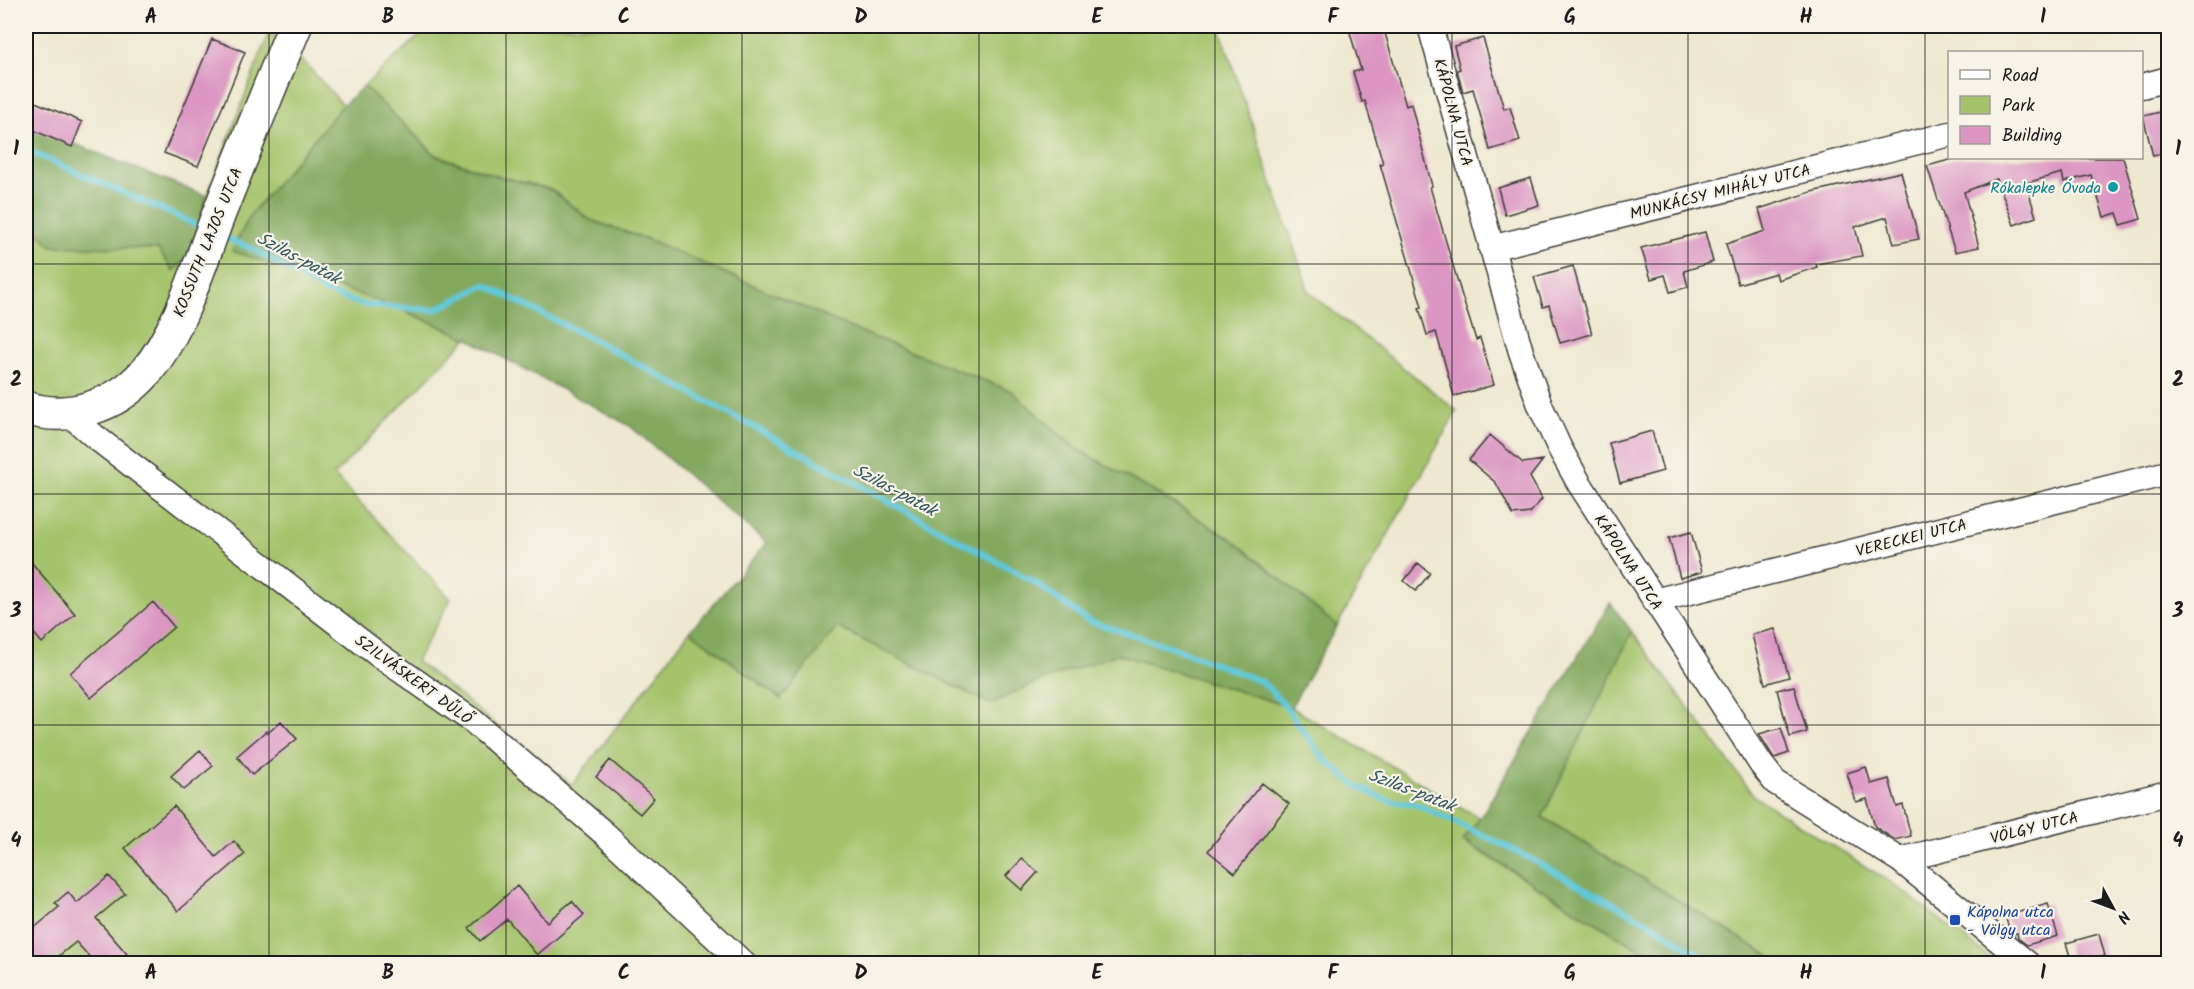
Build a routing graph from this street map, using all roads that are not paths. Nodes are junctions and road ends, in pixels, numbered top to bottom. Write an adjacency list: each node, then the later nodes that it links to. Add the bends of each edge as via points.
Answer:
1 (295, 26): 8 (main road, KOSSUTH LAJOS UTCA, via 186,300 161,351 124,392 103,405)
2 (1430, 26): 6 (street, KÁPOLNA UTCA)
3 (2169, 79): 4 (street)
4 (2143, 86)
5 (1948, 134): 6 (street, MUNKÁCSY MIHÁLY UTCA)
6 (1491, 248): 10 (street, KÁPOLNA UTCA, via 1521,352 1559,447)
7 (26, 408): 8 (main road, KOSSUTH LAJOS UTCA)
8 (68, 413): 13 (street, SZILVÁSKERT DŰLŐ, via 380,656 474,722 605,834)
9 (2169, 473): 10 (street, VERECKEI UTCA)
10 (1654, 601): 12 (street, KÁPOLNA UTCA, via 1775,782)
11 (2169, 793): 12 (street, VÖLGY UTCA)
12 (1900, 860): 14 (street, KÁPOLNA UTCA)
13 (744, 963)
14 (2028, 963)

